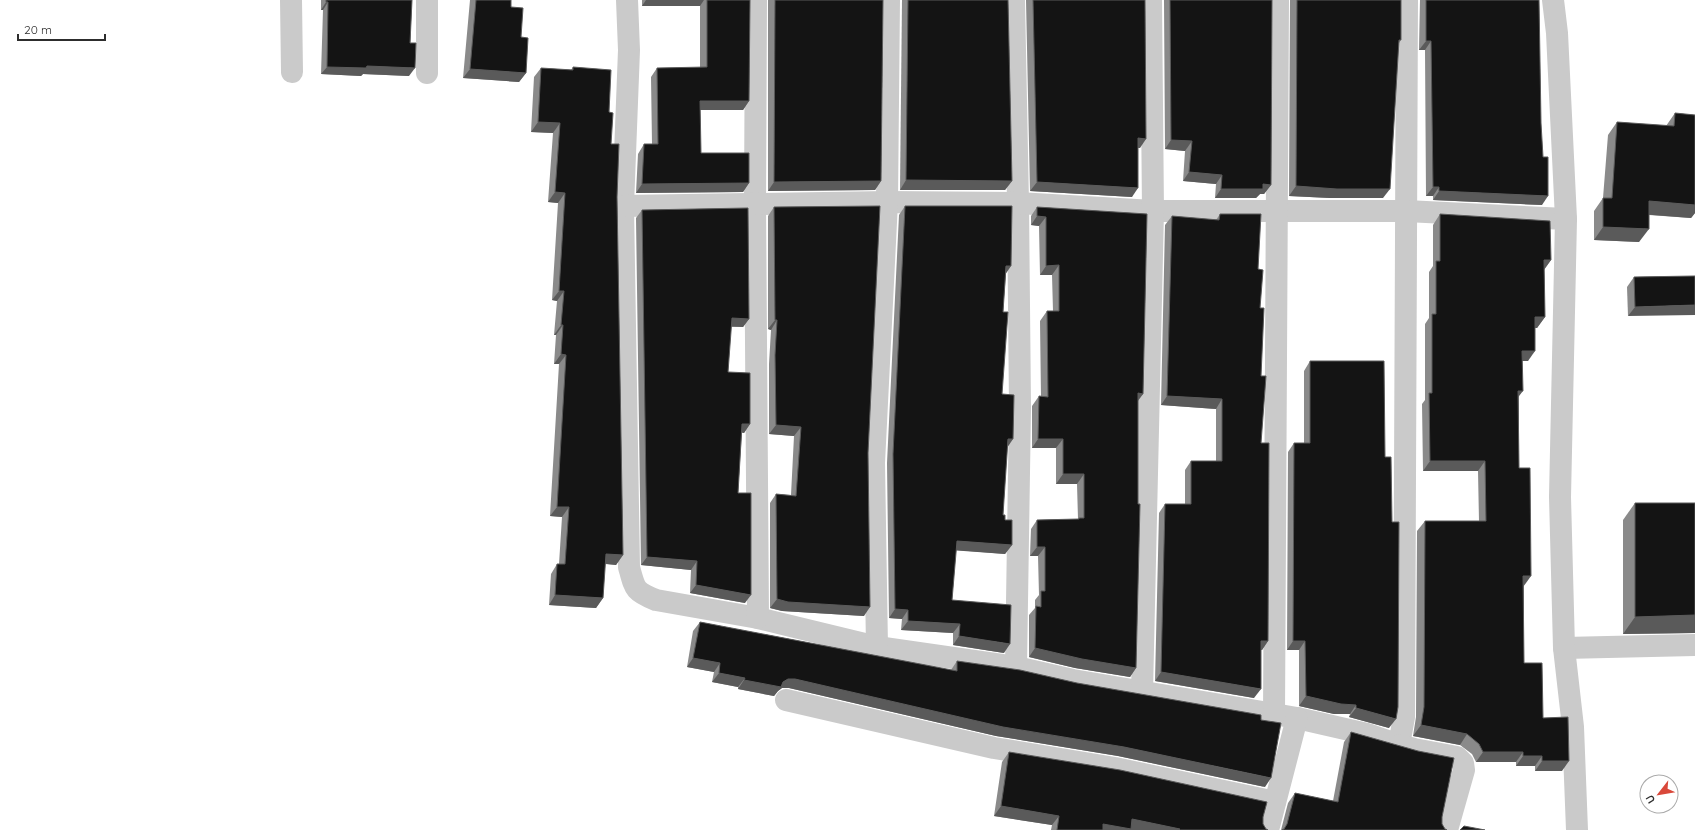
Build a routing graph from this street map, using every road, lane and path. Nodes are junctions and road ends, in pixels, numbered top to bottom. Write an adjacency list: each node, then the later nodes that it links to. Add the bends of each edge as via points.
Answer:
1 (291, 0): 11 (street)
2 (427, 0): 12 (street)
3 (628, 0): 16 (street, via 629,50)
4 (756, 0): 14 (street)
5 (889, 0): 13 (street)
6 (1014, 0): 15 (street)
7 (1151, 0): 17 (street)
8 (1278, 0): 19 (street)
9 (1407, 0): 18 (street)
10 (1553, 0): 20 (street, via 1557,33)
11 (292, 72)
12 (427, 73)
13 (886, 202): 14 (street); 15 (street); 23 (street, via 874,463)
14 (755, 203): 16 (street); 21 (street)
15 (1018, 203): 17 (street); 25 (street, via 1020,408)
16 (623, 206): 21 (street, via 629,567 634,587 641,594 656,600)
17 (1153, 211): 19 (street); 26 (street)
18 (1406, 211): 19 (street); 20 (street); 30 (street, via 1404,717)
19 (1278, 212): 28 (street)
20 (1566, 219): 24 (street, via 1560,497)
21 (758, 618): 23 (street)
22 (1695, 645): 24 (street)
23 (877, 646): 25 (street)
24 (1564, 648): 34 (street, via 1573,727)
25 (1016, 667): 26 (street)
26 (1142, 692): 28 (street)
27 (786, 700): 31 (street, via 994,748 1115,768)
28 (1274, 715): 29 (street)
29 (1297, 718): 30 (street, via 1367,734); 31 (street)
30 (1399, 745): 33 (street, via 1457,757 1463,763 1464,770)
31 (1275, 802): 32 (street)
32 (1268, 830)
33 (1447, 830)
34 (1577, 830)

